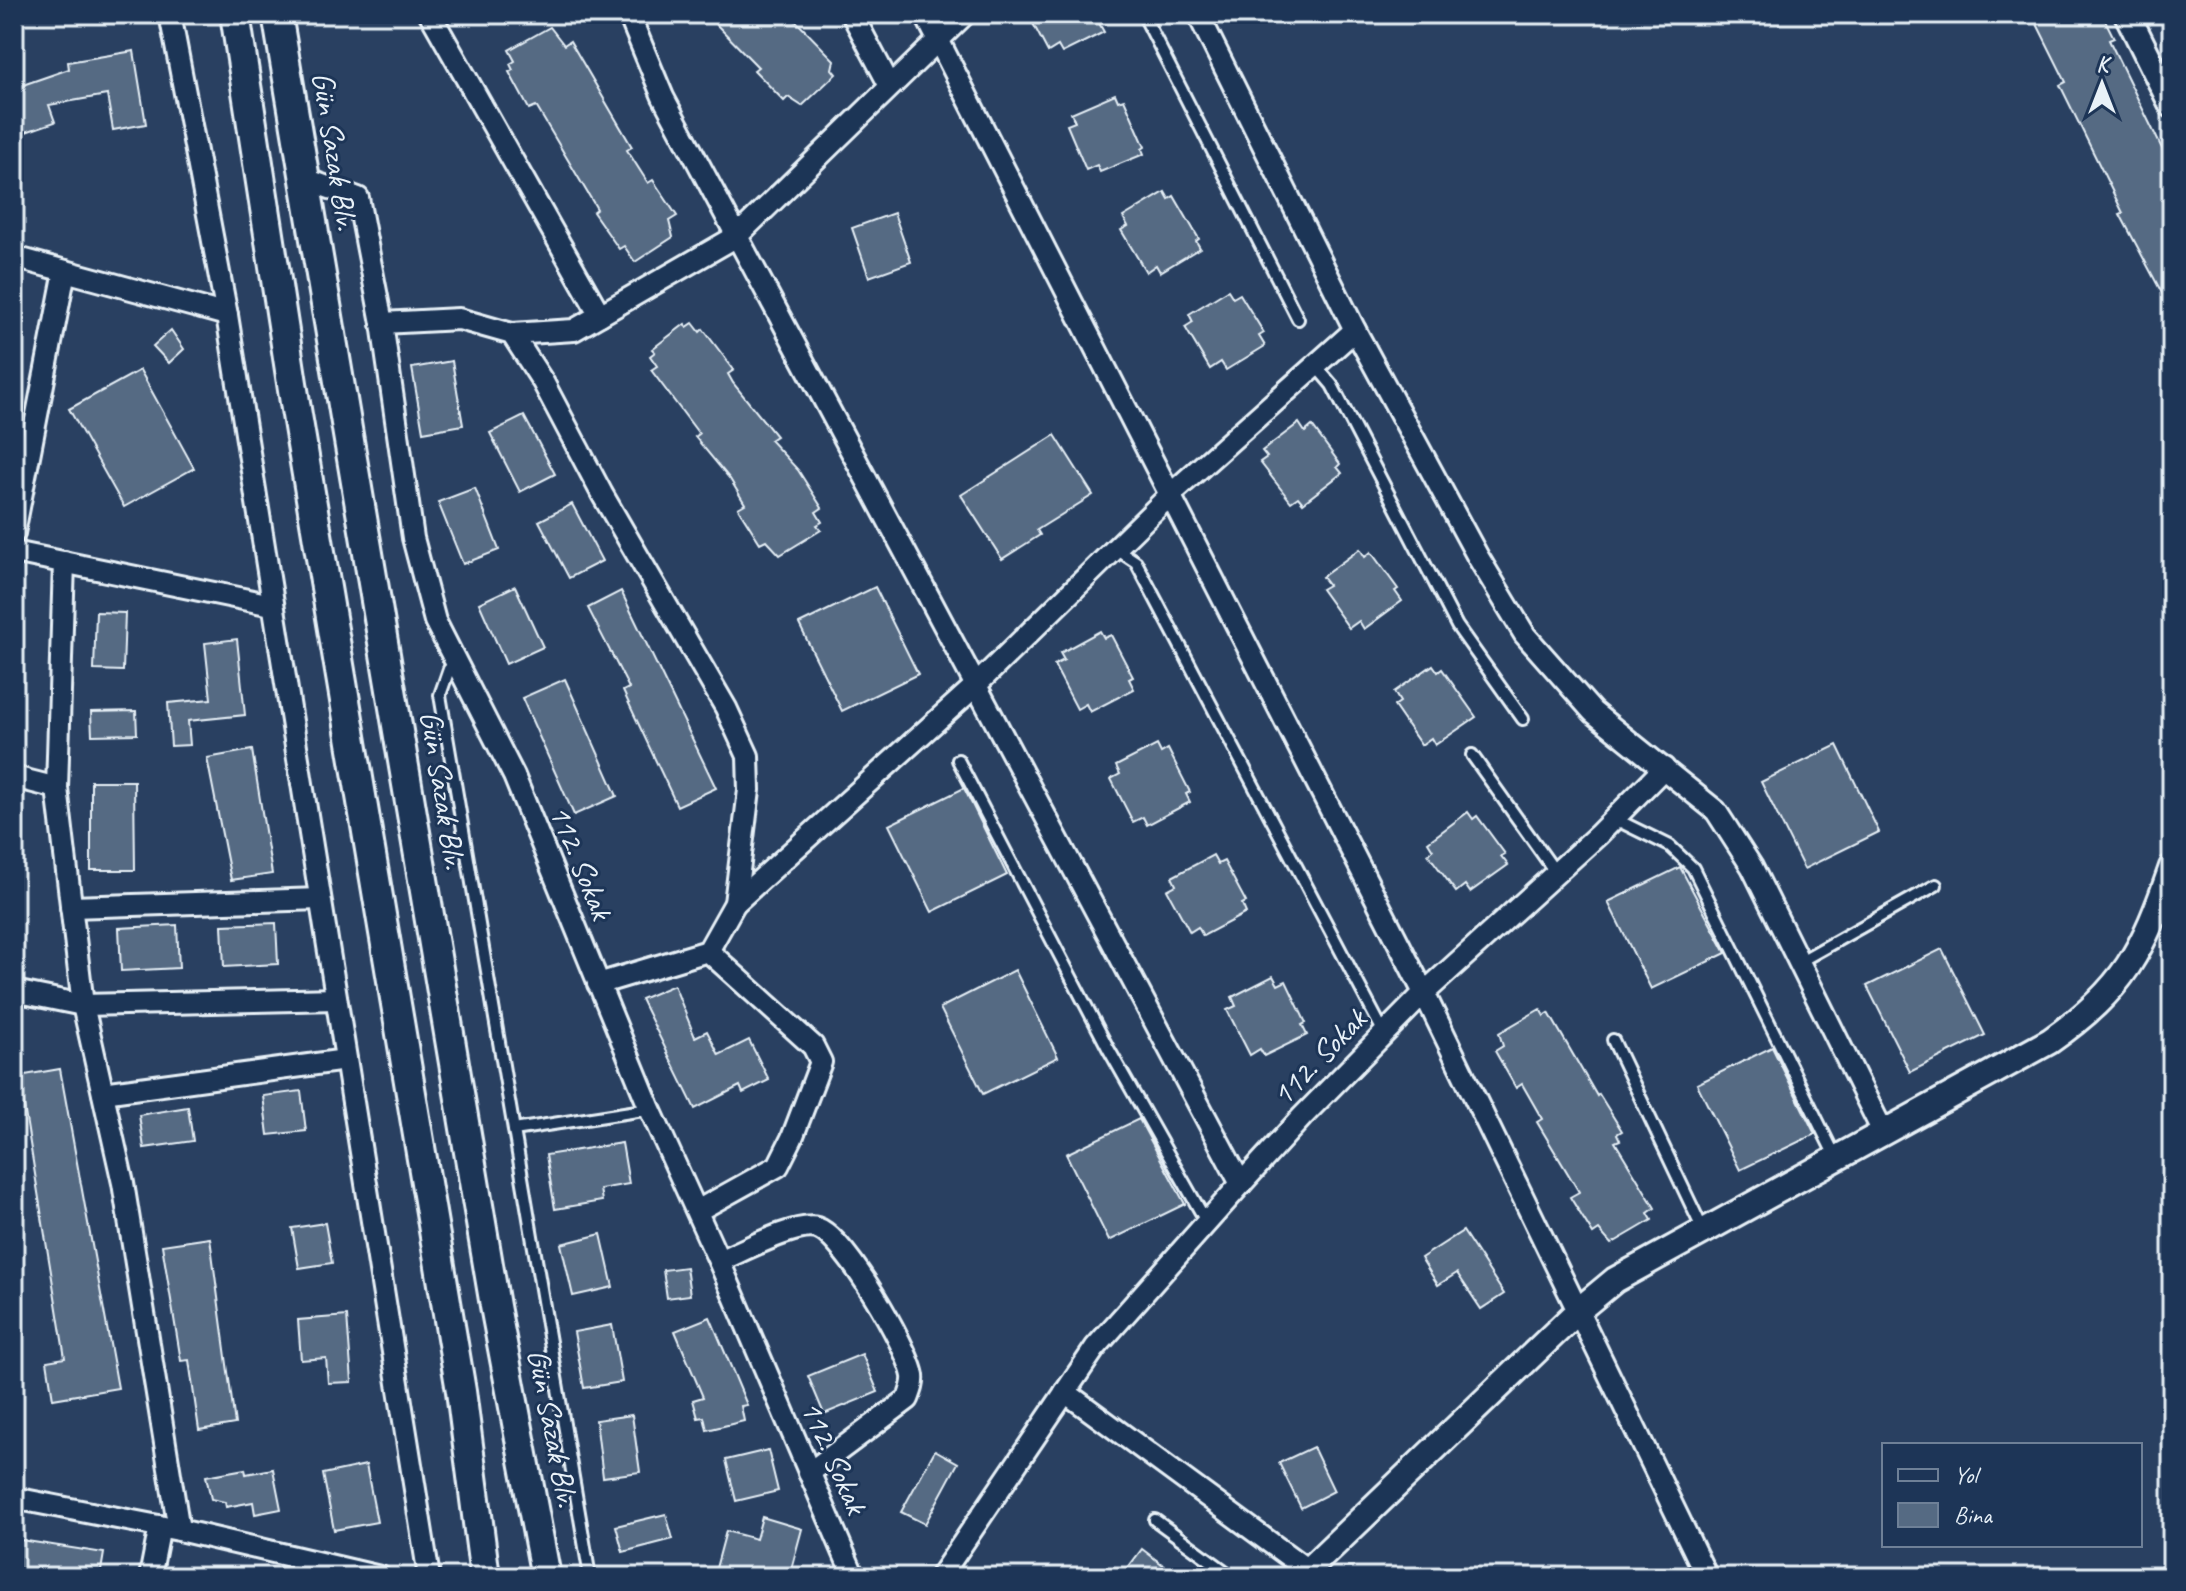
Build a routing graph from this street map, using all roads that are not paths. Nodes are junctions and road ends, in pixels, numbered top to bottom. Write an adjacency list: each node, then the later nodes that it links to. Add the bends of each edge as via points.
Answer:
1 (170, 14): 19 (street)
2 (235, 14): 77 (main road, via 461,1391)
3 (277, 14): 15 (main road, Gün Sazak Blv.)
4 (430, 14): 20 (street)
5 (852, 14): 13 (street)
6 (925, 14): 12 (street)
7 (965, 14): 12 (street)
8 (1143, 14): 21 (lane)
9 (1198, 14): 23 (street)
10 (2127, 14): 14 (street)
11 (629, 15): 16 (street, via 663,97)
12 (939, 38): 13 (street); 26 (street)
13 (890, 86): 16 (street)
14 (2172, 105)
15 (305, 179): 22 (street, 112. Sokak, via 358,198); 78 (main road, Gün Sazak Blv., via 495,1306)
16 (737, 236): 20 (street); 33 (street)
17 (14, 257): 18 (street)
18 (65, 271): 19 (street); 27 (street)
19 (227, 315): 31 (street)
20 (600, 315): 24 (street, via 574,330)
21 (1298, 319)
22 (382, 323): 24 (street, via 459,319); 32 (street, 112. Sokak, via 413,538 435,621)
23 (1355, 330): 25 (street); 37 (street, via 1525,635 1593,712)
24 (512, 334): 45 (street, via 726,708 748,756)
25 (1315, 365): 26 (street); 34 (lane, via 1332,385 1457,626)
26 (1171, 494): 28 (street); 51 (street)
27 (14, 533)
28 (1115, 548): 33 (street); 54 (lane, via 1136,562)
29 (14, 552): 30 (street)
30 (64, 562): 31 (street); 39 (street)
31 (272, 605): 44 (street)
32 (456, 665): 49 (street, 112. Sokak, via 514,776); 59 (lane, via 449,669 440,695)
33 (974, 687): 45 (street); 62 (street)
34 (1523, 719)
35 (1472, 755): 42 (lane)
36 (958, 760): 64 (lane, via 1108,1048)
37 (1664, 768): 40 (street, 112. Sokak); 48 (street, via 1716,811 1752,867)
38 (14, 777): 39 (street)
39 (57, 788): 46 (street)
40 (1615, 819): 42 (street, 112. Sokak); 61 (lane, via 1670,846 1693,868)
41 (2172, 867): 60 (street, via 2132,963 2088,1014 2050,1041)
42 (1556, 873): 51 (street, 112. Sokak)
43 (1936, 885): 48 (lane)
44 (320, 899): 46 (street); 52 (street)
45 (735, 903): 47 (street)
46 (71, 907): 53 (street)
47 (708, 951): 49 (street); 63 (street, via 813,1046 821,1062 778,1166)
48 (1799, 962): 60 (street)
49 (598, 984): 58 (street, 112. Sokak)
50 (14, 991): 53 (street)
51 (1424, 993): 54 (street, 112. Sokak); 67 (street)
52 (336, 999): 53 (street); 56 (street)
53 (83, 1005): 57 (street)
54 (1384, 1033): 62 (street, 112. Sokak)
55 (1613, 1040): 65 (lane)
56 (346, 1060): 57 (street); 76 (street)
57 (103, 1093): 72 (street, via 123,1183)
58 (650, 1109): 59 (lane); 63 (street, 112. Sokak)
59 (514, 1130): 79 (lane)
60 (1883, 1132): 61 (street)
61 (1836, 1158): 65 (street)
62 (1241, 1184): 64 (street, 112. Sokak)
63 (697, 1211): 66 (street, 112. Sokak)
64 (1207, 1223): 68 (street, 112. Sokak, via 1095,1348)
65 (1704, 1231): 67 (street, via 1615,1280)
66 (719, 1261): 69 (street, 112. Sokak); 69 (street, via 804,1227 825,1231 865,1280 907,1360 913,1375 908,1399)
67 (1580, 1309): 73 (street); 83 (street)
68 (1065, 1392): 73 (street); 81 (street, 112. Sokak)
69 (809, 1473): 80 (street, 112. Sokak)
70 (14, 1498): 72 (street)
71 (1155, 1520): 82 (lane)
72 (169, 1528): 74 (street); 75 (street)
73 (1312, 1574)
74 (150, 1577)
75 (380, 1577)
76 (429, 1577)
77 (485, 1577)
78 (546, 1577)
79 (590, 1577)
80 (854, 1577)
81 (940, 1577)
82 (1233, 1577)
83 (1707, 1577)

